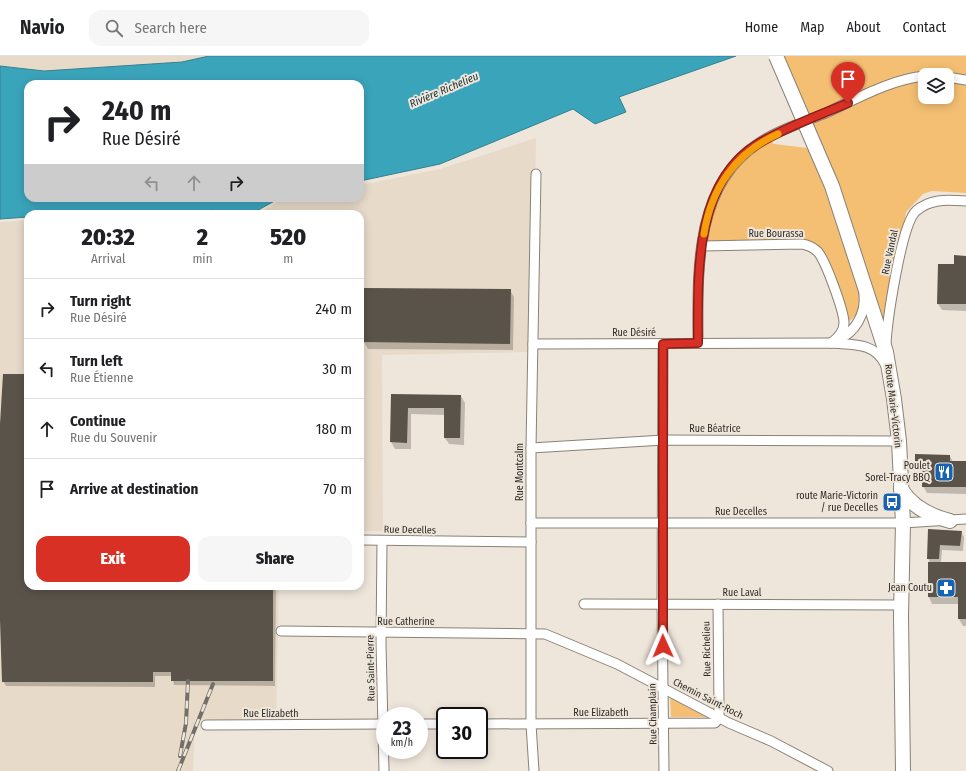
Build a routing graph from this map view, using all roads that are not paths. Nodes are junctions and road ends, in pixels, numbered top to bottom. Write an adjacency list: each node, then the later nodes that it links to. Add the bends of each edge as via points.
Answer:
1 (776, 56): 8 (main road, Route Marie-Victorin, bridge, via 832,186)
2 (918, 78): 7 (street, via 872,92 768,138 740,158 721,182 710,206)
3 (954, 78): 4 (street)
4 (966, 80)
5 (536, 174): 11 (street, Rue Montcalm)
6 (966, 201): 13 (street, Rue Vandal, via 930,202 916,211 910,219 902,241)
7 (703, 246): 9 (street, via 698,298); 10 (street, Rue Bourassa, via 802,244 813,248 822,260 842,313 843,330)
8 (862, 281): 10 (street, Rue Désiré, via 865,301 858,323 844,338); 13 (main road, Route Marie-Victorin)
9 (698, 343): 10 (street, Rue Désiré); 12 (street, Rue Désiré)
10 (831, 343): 14 (street, Rue Désiré, via 871,348 880,355)
11 (533, 344): 12 (street, Rue Désiré); 17 (street, Rue Montcalm)
12 (663, 344): 15 (street, Rue Champlain)
13 (886, 352): 14 (main road, Route Marie-Victorin)
14 (890, 372): 16 (main road, Route Marie-Victorin)
15 (664, 440): 16 (street, Rue Béatrice); 17 (street, Rue Béatrice); 22 (street, Rue Champlain)
16 (899, 441): 18 (main road, Route Marie-Victorin)
17 (531, 448): 21 (street, Rue Montcalm)
18 (901, 489): 20 (main road, via 920,509 937,518); 23 (main road, Route Marie-Victorin)
19 (966, 518): 20 (street, Rue Decelles)
20 (950, 521): 23 (street, Rue Decelles); 24 (street, Rue Decelles)
21 (531, 523): 22 (street, Rue Decelles); 27 (street, Rue Montcalm)
22 (663, 523): 23 (street, Rue Decelles); 30 (street, Rue Champlain)
23 (903, 523): 31 (main road, Route Marie-Victorin)
24 (966, 525)
25 (364, 540): 26 (street, Rue Decelles)
26 (382, 541): 27 (street, Rue Decelles); 34 (street, Rue Saint-Pierre)
27 (532, 542): 33 (street, Rue Montcalm)
28 (584, 604): 30 (street, Rue Laval)
29 (718, 604): 30 (street, Rue Laval); 31 (street, Rue Laval); 37 (street, Rue Richelieu)
30 (662, 605): 35 (street, Rue Champlain)
31 (901, 605): 43 (main road, Route Marie-Victorin)
32 (281, 631): 34 (street, Rue Catherine)
33 (531, 633): 34 (street, Rue Catherine); 35 (street, Chemin Saint-Roch, via 550,635); 40 (street, Rue Montcalm)
34 (381, 634): 36 (street, Rue Saint-Pierre)
35 (663, 688): 37 (street, Chemin Saint-Roch); 41 (street, Rue Champlain)
36 (383, 707)
37 (719, 718): 41 (street, Rue Elizabeth, via 712,724); 48 (street, Chemin Saint-Roch)
38 (376, 724): 42 (street, Rue Elizabeth)
39 (488, 724): 40 (street, Rue Elizabeth)
40 (531, 724): 41 (street, Rue Elizabeth); 46 (street, Rue Montcalm)
41 (664, 724): 47 (street, Rue Champlain)
42 (206, 725)
43 (902, 743): 49 (main road, via 899,761); 50 (main road, Route Marie-Victorin)
44 (384, 759): 45 (street, Rue Saint-Pierre)
45 (384, 771)
46 (534, 771)
47 (664, 771)
48 (828, 771)
49 (894, 771)
50 (903, 771)

